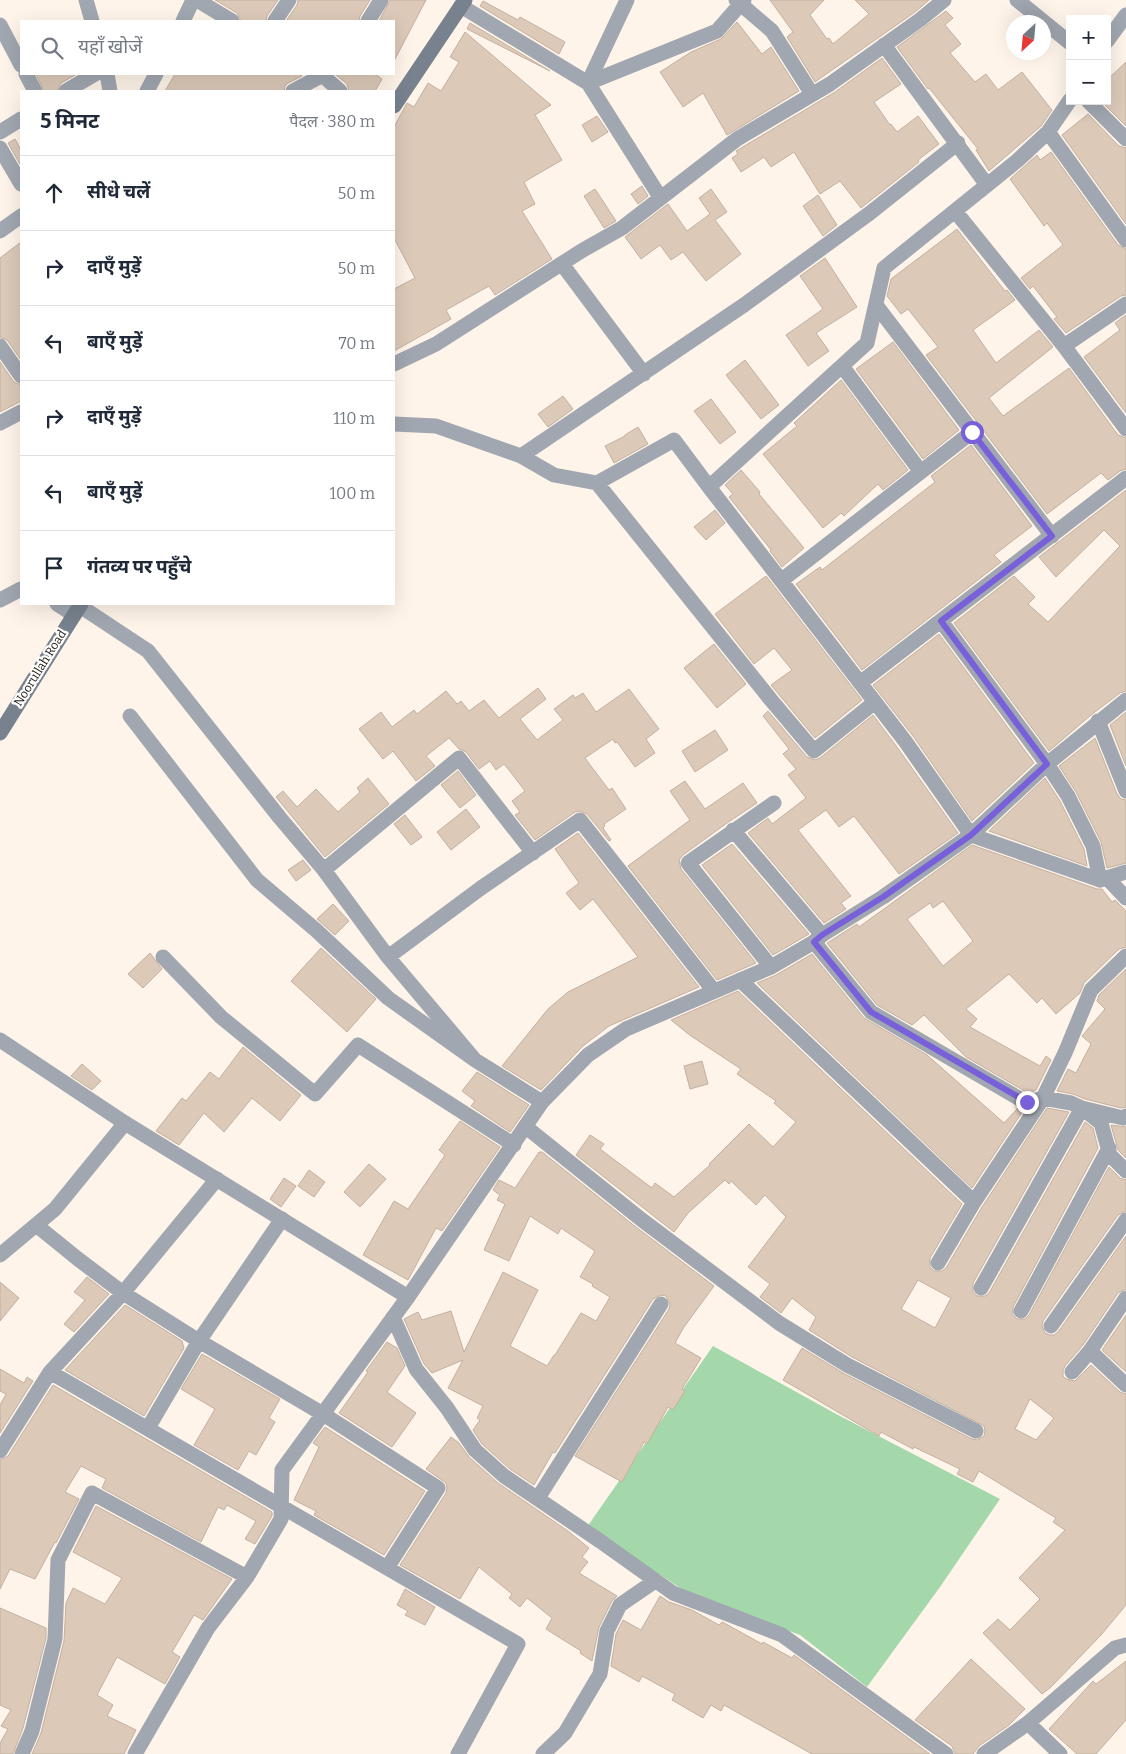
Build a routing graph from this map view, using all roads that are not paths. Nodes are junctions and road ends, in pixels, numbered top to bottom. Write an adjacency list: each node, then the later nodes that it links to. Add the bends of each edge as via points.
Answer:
1 (86, 0): 12 (street)
2 (193, 0): 13 (street)
3 (197, 0): 14 (street)
4 (289, 0): 15 (street)
5 (381, 0): 16 (street)
6 (627, 0): 27 (street)
7 (944, 0): 20 (street)
8 (1016, 0): 19 (street)
9 (740, 1): 27 (street, via 717,31); 33 (street, via 772,31)
10 (463, 3): 27 (street); 34 (main road)
11 (1125, 19): 18 (street)
12 (92, 20)
13 (183, 20)
14 (230, 20)
15 (276, 20)
16 (369, 20)
17 (0, 25): 21 (street)
18 (1111, 36)
19 (1066, 40)
20 (884, 45): 33 (street); 41 (street)
21 (20, 63)
22 (27, 75): 28 (street)
23 (93, 75): 29 (street)
24 (107, 75): 30 (street)
25 (156, 75): 31 (street)
26 (330, 79): 32 (street)
27 (588, 83): 45 (street)
28 (34, 90)
29 (68, 90)
30 (110, 90)
31 (148, 90)
32 (296, 90)
33 (812, 94): 45 (street, via 737,139)
34 (395, 105)
35 (1067, 105): 39 (street)
36 (1092, 105): 40 (street)
37 (20, 120): 38 (street)
38 (0, 132)
39 (1048, 132): 44 (street); 49 (street)
40 (1126, 139)
41 (958, 143): 44 (street); 57 (street, via 870,213)
42 (0, 148): 43 (street)
43 (20, 182)
44 (987, 185): 46 (street)
45 (660, 198): 50 (street, via 622,228)
46 (955, 211): 52 (street, via 884,268); 54 (street)
47 (20, 217): 48 (street)
48 (0, 231)
49 (1126, 240)
50 (562, 264): 55 (street, via 436,344); 57 (street)
51 (1126, 304): 54 (street)
52 (876, 305): 56 (street, via 867,343); 63 (street)
53 (0, 346): 58 (street)
54 (1064, 346): 62 (street)
55 (395, 364)
56 (842, 366): 65 (street); 68 (street)
57 (644, 374): 64 (street)
58 (20, 375)
59 (20, 413): 60 (street)
60 (0, 423)
61 (395, 424): 64 (street, via 436,426)
62 (1126, 429)
63 (972, 432): 65 (street); 69 (street)
64 (521, 456): 67 (street, via 554,475)
65 (921, 472): 70 (street)
66 (1126, 478): 69 (street)
67 (598, 483): 68 (street, via 674,440); 78 (street, via 814,751)
68 (709, 487): 70 (street)
69 (1052, 536): 75 (street)
70 (782, 580): 76 (street)
71 (20, 590): 72 (street)
72 (0, 600)
73 (62, 605): 74 (street)
74 (78, 608): 81 (main road, Noorullah Road); 88 (street, via 148,650)
75 (941, 621): 76 (street); 82 (street)
76 (860, 683): 78 (street)
77 (1126, 700): 80 (street)
78 (875, 702): 86 (street)
79 (130, 716): 100 (street, via 257,880 388,998)
80 (1098, 721): 82 (street); 83 (street)
81 (0, 733)
82 (1047, 764): 86 (street); 90 (street, via 1068,796 1093,846)
83 (1126, 791)
84 (774, 803): 85 (street)
85 (733, 830): 92 (street); 96 (street, via 688,863)
86 (971, 835): 90 (street); 92 (street)
87 (533, 853): 88 (street, via 459,758); 95 (street); 98 (street, via 580,820)
88 (324, 870): 95 (street)
89 (1126, 872): 90 (street)
90 (1104, 879): 91 (street)
91 (1126, 898)
92 (818, 939): 96 (street); 101 (street, via 871,1012 1027,1102)
93 (1126, 956): 101 (street, via 1091,990)
94 (163, 957): 107 (street, via 221,1017 315,1094 358,1045)
95 (388, 957): 100 (street)
96 (771, 967): 97 (street)
97 (740, 980): 98 (street); 111 (street)
98 (714, 991): 102 (street, via 626,1029 588,1055)
99 (0, 1040): 105 (street)
100 (475, 1060): 102 (street)
101 (1043, 1098): 103 (street); 111 (street)
102 (542, 1102): 106 (street)
103 (1082, 1108): 104 (street, via 1123,1118); 108 (street, via 1101,1123); 117 (street)
104 (1126, 1116)
105 (125, 1123): 110 (street); 114 (street, via 55,1209)
106 (526, 1127): 107 (street); 133 (street, via 642,1220 779,1322 847,1365)
107 (514, 1145): 119 (street)
108 (1109, 1148): 109 (street, via 1110,1155); 122 (street)
109 (1126, 1171)
110 (217, 1179): 112 (street); 118 (street)
111 (974, 1202): 116 (street)
112 (282, 1219): 119 (street); 125 (street)
113 (1126, 1220): 124 (street)
114 (36, 1225): 115 (street); 118 (street)
115 (0, 1255)
116 (938, 1263)
117 (981, 1288)
118 (123, 1293): 125 (street); 127 (street)
119 (408, 1297): 123 (street)
120 (1126, 1298): 126 (street)
121 (661, 1304): 135 (street)
122 (1021, 1310)
123 (393, 1317): 130 (street); 135 (street, via 416,1369 475,1450 504,1476)
124 (1051, 1326)
125 (199, 1341): 130 (street); 131 (street)
126 (1090, 1350): 128 (street); 129 (street)
127 (50, 1372): 131 (street); 132 (street)
128 (1072, 1372)
129 (1126, 1385)
130 (323, 1414): 136 (street, via 282,1470); 137 (street, via 438,1488)
131 (148, 1428): 136 (street)
132 (5, 1429): 134 (street)
133 (976, 1431)
134 (0, 1451)
135 (538, 1498): 139 (street)
136 (281, 1507): 137 (street); 138 (street, via 281,1518)
137 (387, 1568): 145 (street, via 518,1644)
138 (247, 1576): 143 (street, via 92,1493 58,1560 56,1640 32,1731); 144 (street, via 208,1628)
139 (655, 1581): 142 (street, via 620,1605 607,1631 600,1674 565,1733); 146 (street, via 672,1593 782,1635)
140 (1126, 1645): 141 (street, via 1115,1648)
141 (1028, 1723): 147 (street); 148 (street)
142 (548, 1752)
143 (22, 1754)
144 (135, 1754)
145 (458, 1754)
146 (946, 1754)
147 (984, 1754)
148 (1060, 1754)

